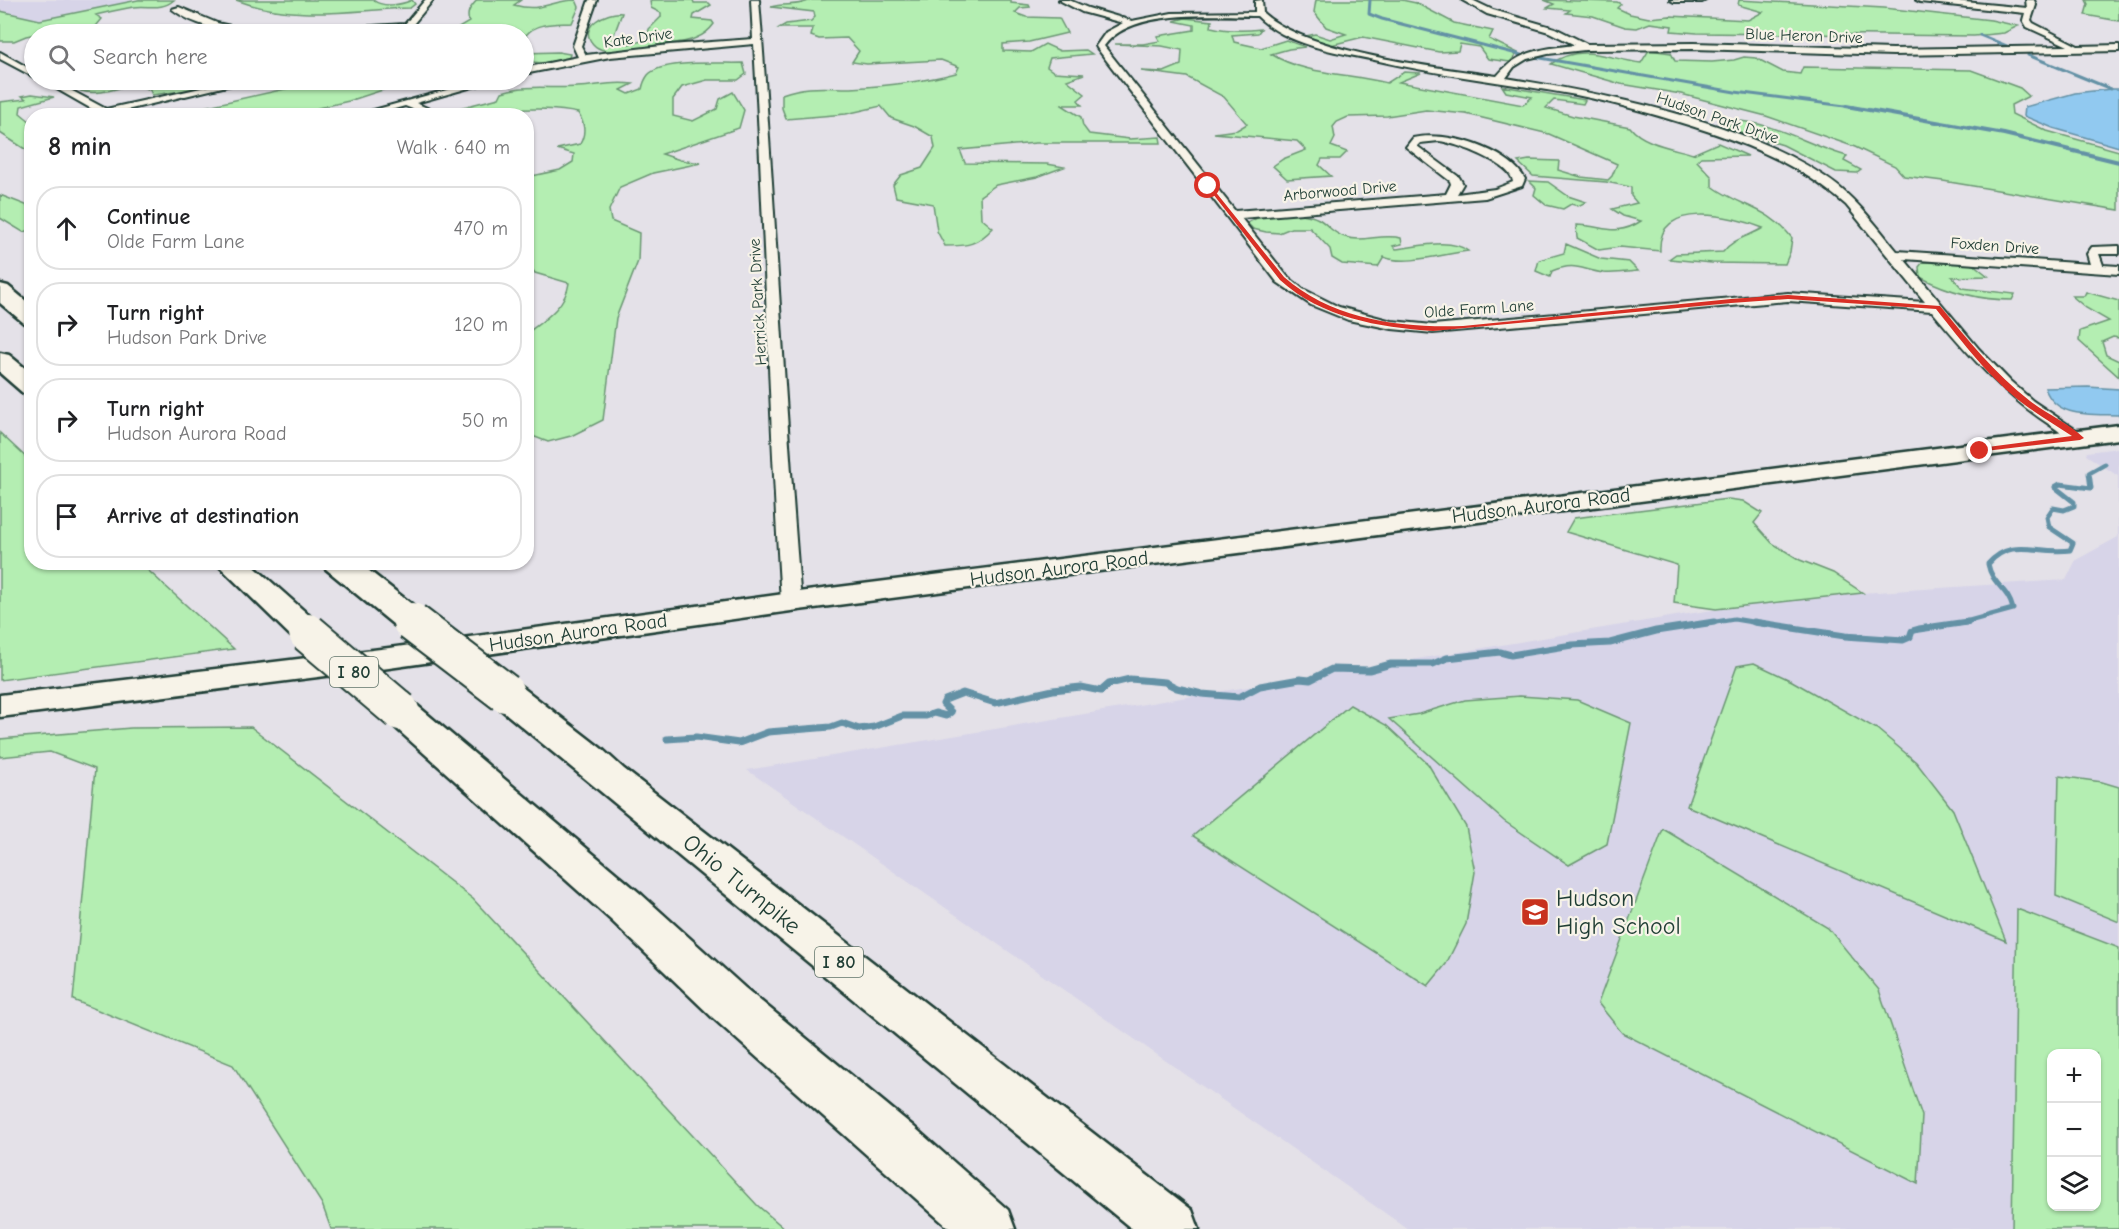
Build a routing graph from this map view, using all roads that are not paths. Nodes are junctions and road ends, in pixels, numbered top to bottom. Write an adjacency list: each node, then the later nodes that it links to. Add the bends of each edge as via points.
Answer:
1 (429, 0): 16 (street)
2 (593, 0): 22 (street, via 578,46)
3 (755, 0): 17 (street, Herrick Park Drive)
4 (1063, 0): 14 (street)
5 (1260, 0): 13 (street)
6 (1466, 0): 18 (street, via 1490,12 1552,30)
7 (1674, 0): 8 (street)
8 (1702, 0)
9 (1920, 0): 12 (street)
10 (2029, 0): 12 (street)
11 (176, 9): 15 (street)
12 (2030, 11): 19 (street, via 2027,20 2033,27)
13 (1259, 14): 14 (street, Olde Farm Lane, via 1184,15); 25 (street, Hudson Park Drive, via 1289,34 1333,48)
14 (1132, 23): 35 (street, Olde Farm Lane, via 1104,36 1102,50)
15 (211, 24)
16 (410, 24)
17 (758, 41): 22 (street, Kate Drive, via 689,45); 49 (street, Herrick Park Drive)
18 (1585, 47): 19 (street, Blue Heron Drive, via 1893,52); 25 (street, Blue Heron Drive, via 1524,57)
19 (2079, 48): 20 (street, Blue Heron Drive)
20 (2119, 48)
21 (0, 55): 23 (street)
22 (584, 60): 24 (street, Kate Drive)
23 (24, 68)
24 (534, 69)
25 (1499, 80): 37 (street, Hudson Park Drive, via 1651,110 1782,157 1838,191)
26 (65, 90): 30 (street)
27 (207, 90): 31 (street)
28 (453, 90): 29 (street)
29 (406, 102): 32 (street); 33 (street)
30 (99, 108)
31 (134, 108)
32 (385, 108)
33 (421, 108)
34 (1450, 197): 34 (street, Arborwood Drive, via 1509,190 1519,179 1509,167 1462,141 1417,140 1411,147 1455,179 1457,184); 35 (street, Arborwood Drive)
35 (1233, 215): 41 (street, Olde Farm Lane, via 1282,279 1296,291 1339,313 1393,326 1463,328 1788,297)
36 (2119, 250): 38 (street, via 2096,250)
37 (1894, 255): 38 (street, Foxden Drive); 41 (street, Hudson Park Drive)
38 (2094, 269): 39 (street, Foxden Drive)
39 (2119, 270)
40 (0, 291): 42 (highway)
41 (1938, 307): 46 (street, Hudson Park Drive, via 2005,384)
42 (24, 311)
43 (0, 360): 44 (highway)
44 (24, 381)
45 (2119, 432): 46 (street, Hudson Aurora Road)
46 (2080, 438): 49 (street, Hudson Aurora Road)
47 (239, 570): 51 (highway, I 80, bridge)
48 (347, 570): 52 (highway, Ohio Turnpike / I 80, bridge, via 589,759)
49 (791, 602): 50 (street, Hudson Aurora Road)
50 (0, 706)
51 (989, 1229)
52 (1173, 1229)

